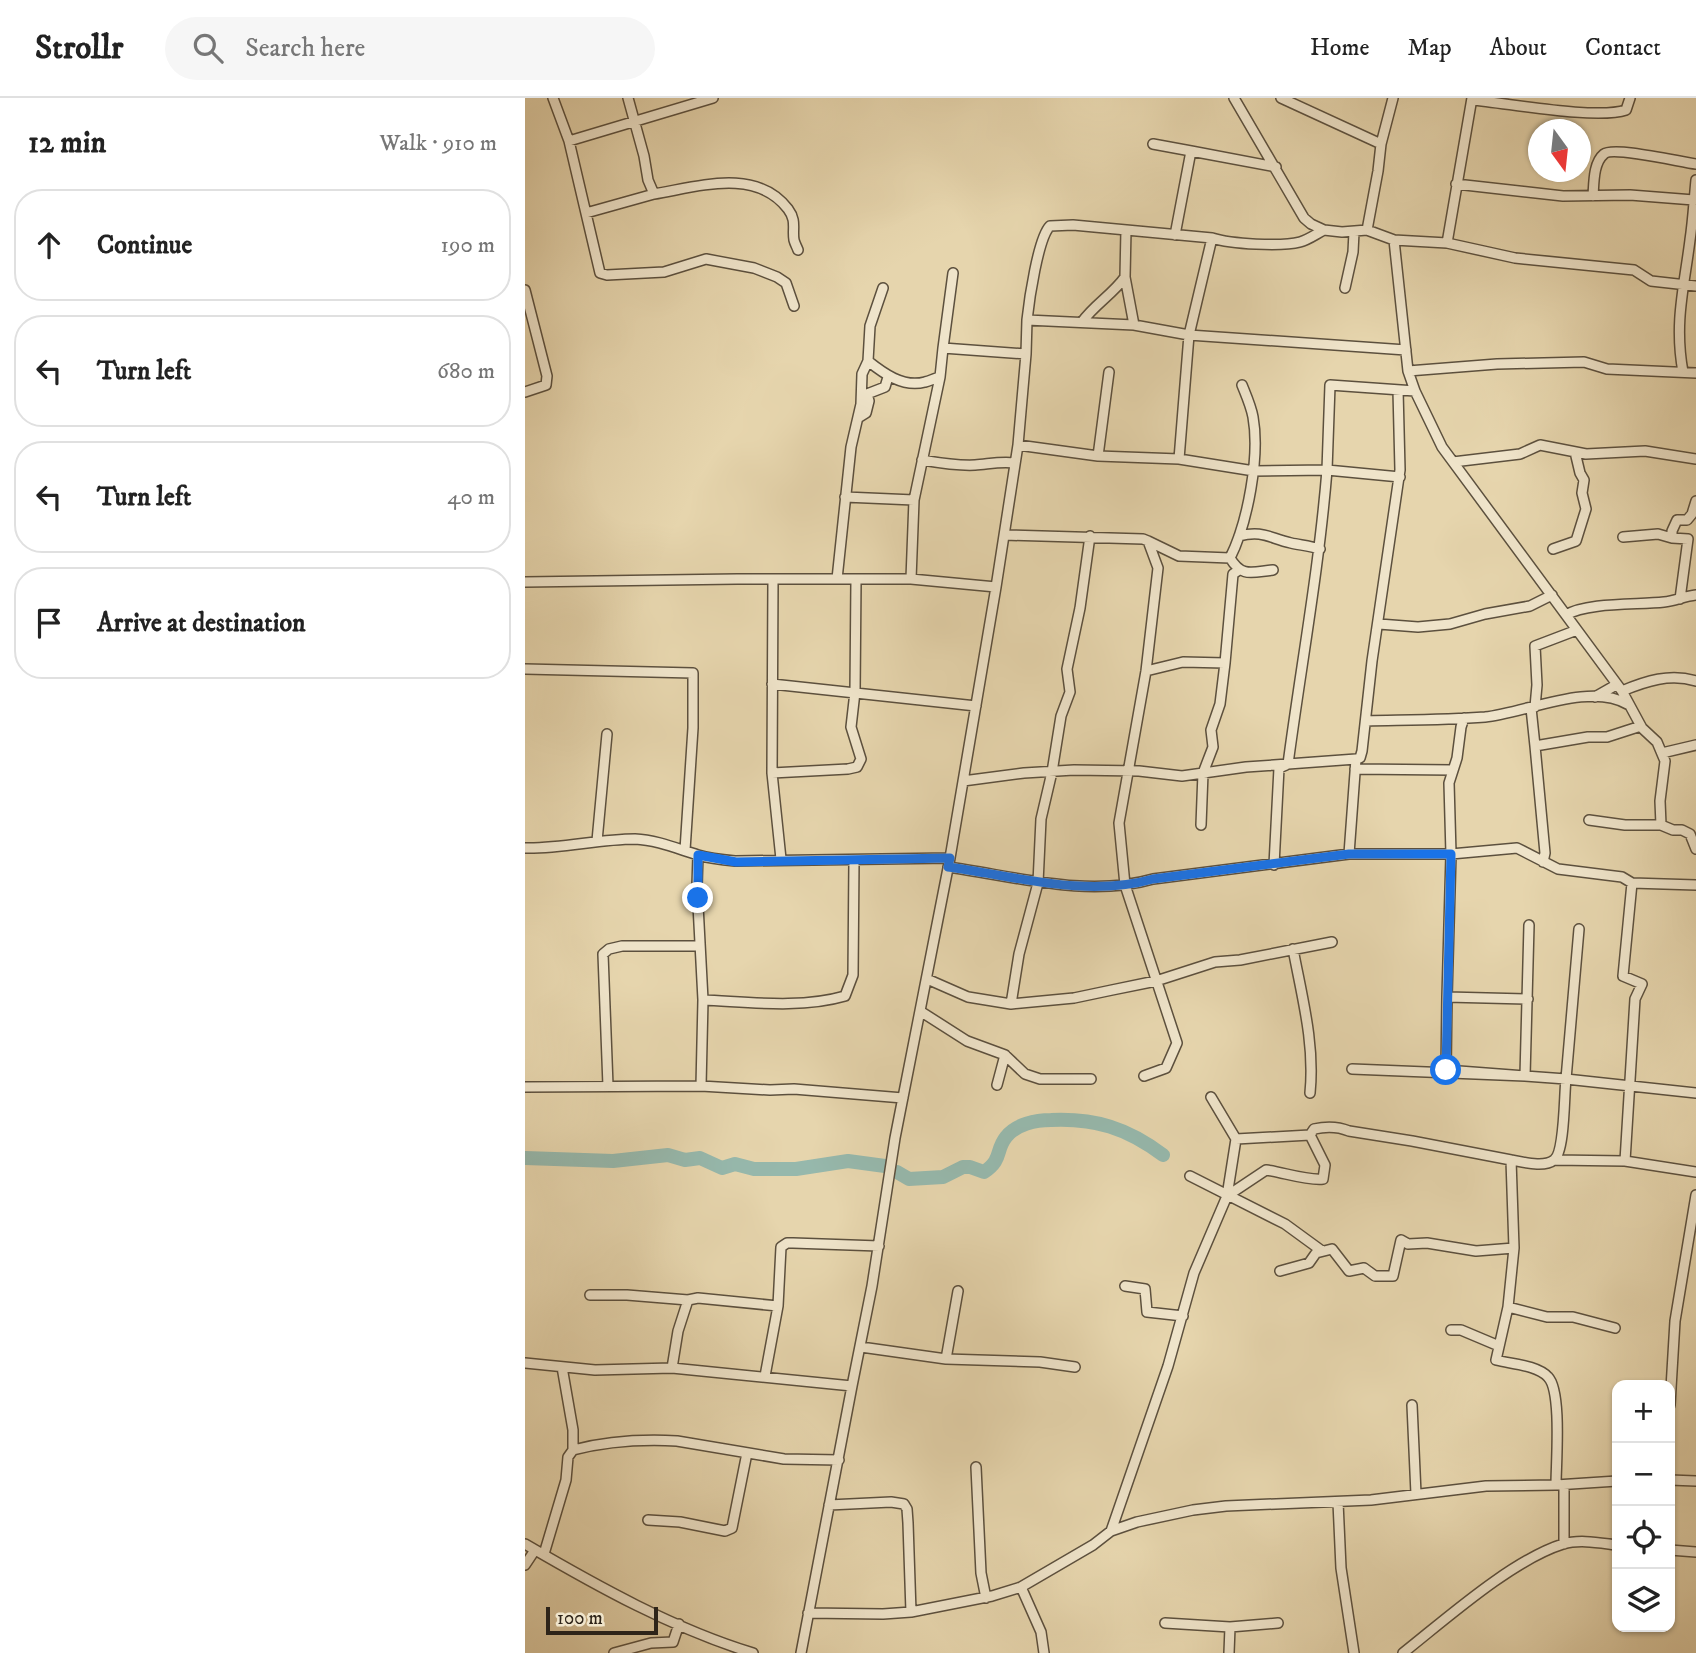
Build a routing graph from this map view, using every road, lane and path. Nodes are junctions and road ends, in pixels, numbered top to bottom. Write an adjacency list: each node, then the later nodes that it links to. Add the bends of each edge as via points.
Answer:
1 (553, 98): 12 (street)
2 (628, 98): 11 (street)
3 (713, 98): 11 (street)
4 (1234, 98): 17 (street)
5 (1281, 98): 14 (street)
6 (1393, 98): 14 (street)
7 (1552, 98): 10 (street)
8 (1630, 98): 10 (street, via 1626,110 1614,113)
9 (1472, 99): 10 (street); 19 (street)
10 (1550, 109)
11 (635, 122): 12 (street); 20 (street)
12 (569, 141): 23 (street)
13 (1153, 144): 15 (street)
14 (1381, 144): 26 (street)
15 (1191, 150): 17 (street); 28 (street)
16 (1696, 164): 21 (street, via 1608,152 1596,168)
17 (1276, 167): 25 (street, via 1304,218)
18 (1696, 180): 22 (street)
19 (1456, 184): 21 (street); 31 (street)
20 (654, 194): 23 (street); 32 (street, via 734,183 764,188 787,208 796,228)
21 (1593, 196): 22 (street)
22 (1694, 200): 35 (street)
23 (586, 213): 40 (street, via 602,275 664,272 706,259 777,277 786,283)
24 (1126, 230): 28 (street); 34 (street); 41 (street, via 1073,225 1045,230)
25 (1324, 230): 27 (street); 29 (street, via 1302,242 1284,245)
26 (1367, 230): 27 (street); 30 (street)
27 (1354, 232): 38 (street)
28 (1175, 235): 29 (street)
29 (1212, 238): 44 (street)
30 (1394, 240): 31 (street); 46 (street)
31 (1447, 243): 35 (street, via 1515,258 1633,270 1651,281)
32 (798, 250)
33 (953, 273): 45 (street)
34 (1125, 277): 42 (street); 43 (street)
35 (1683, 286): 36 (street); 51 (street, via 1678,343)
36 (1696, 286)
37 (883, 288): 48 (street, via 870,326)
38 (1345, 288)
39 (525, 292): 58 (street, via 547,383)
40 (794, 306)
41 (1027, 320): 42 (street); 47 (street)
42 (1082, 322): 43 (street)
43 (1134, 325): 44 (street)
44 (1189, 335): 46 (street); 63 (street)
45 (943, 348): 47 (street); 54 (street)
46 (1406, 350): 49 (street)
47 (1026, 354): 60 (street)
48 (868, 361): 53 (street); 59 (street, via 862,374)
49 (1408, 371): 51 (street, via 1584,362 1607,369); 57 (street)
50 (1109, 372): 62 (street)
51 (1683, 372): 52 (street)
52 (1696, 373)
53 (888, 377): 54 (street, via 924,383); 59 (street, via 885,387 867,394 866,413)
54 (940, 377): 65 (street)
55 (1242, 385): 69 (street, via 1253,417)
56 (1398, 390): 57 (street); 68 (street, via 1330,384); 70 (street)
57 (1415, 391): 66 (street)
58 (525, 392)
59 (858, 418): 71 (street)
60 (1019, 445): 62 (street); 67 (street)
61 (1575, 452): 64 (street, via 1645,451); 66 (street, via 1540,445 1520,454); 81 (street, via 1584,480 1586,509 1576,541)
62 (1098, 456): 63 (street)
63 (1179, 458): 69 (street)
64 (1696, 459)
65 (922, 460): 67 (street, via 949,465); 72 (street)
66 (1453, 462): 91 (street)
67 (1015, 463): 74 (street)
68 (1327, 470): 69 (street); 70 (street); 80 (street)
69 (1254, 471): 76 (street)
70 (1400, 477): 95 (street)
71 (845, 497): 72 (street); 86 (street)
72 (913, 500): 87 (street)
73 (1696, 501): 78 (street, via 1687,520 1677,520)
74 (1005, 535): 75 (street); 90 (street)
75 (1090, 536): 79 (street); 118 (street, via 1067,669 1070,692 1061,716)
76 (1239, 536): 80 (street, via 1269,535); 82 (street)
77 (1622, 537): 78 (street, via 1658,534)
78 (1672, 538): 93 (street, via 1688,539)
79 (1148, 541): 82 (street, via 1179,556); 99 (street, via 1158,568)
80 (1320, 548): 115 (street)
81 (1553, 549)
82 (1230, 558): 83 (street)
83 (1239, 570): 84 (street); 97 (street, via 1233,574)
84 (1273, 570)
85 (773, 579): 86 (street); 89 (street); 101 (street)
86 (838, 579): 88 (street)
87 (911, 579): 88 (street); 90 (street)
88 (856, 580): 103 (street)
89 (525, 582)
90 (996, 587): 106 (street)
91 (1552, 595): 94 (street); 95 (street, via 1530,606 1450,624)
92 (1696, 595): 93 (street)
93 (1680, 599): 94 (street, via 1584,608)
94 (1566, 615): 96 (street)
95 (1379, 624): 109 (street)
96 (1577, 630): 102 (street); 107 (street, via 1535,646)
97 (1225, 663): 99 (street, via 1183,662); 121 (street, via 1211,730 1213,747)
98 (525, 670): 129 (street, via 693,673)
99 (1146, 671): 119 (street)
100 (1696, 681): 102 (street, via 1672,676)
101 (772, 684): 103 (street); 120 (street)
102 (1619, 688): 104 (street); 105 (street)
103 (855, 692): 106 (street); 120 (street, via 851,727 861,758 857,767)
104 (1595, 697): 105 (street, via 1620,699); 107 (street)
105 (1630, 705): 110 (street)
106 (976, 706): 122 (street)
107 (1533, 707): 108 (street); 113 (street)
108 (1464, 718): 109 (street); 117 (street)
109 (1367, 721): 116 (street)
110 (1641, 726): 113 (street, via 1607,737); 114 (street)
111 (607, 734): 126 (street)
112 (1696, 745): 114 (street)
113 (1535, 746): 135 (street)
114 (1662, 753): 125 (street)
115 (1288, 764): 116 (street); 121 (street); 137 (street, via 1279,768)
116 (1355, 764): 117 (street); 130 (street)
117 (1452, 770): 131 (street, via 1448,797)
118 (1052, 772): 119 (street); 122 (street); 138 (street, via 1041,819)
119 (1128, 772): 121 (street); 140 (street, via 1119,822)
120 (772, 773): 133 (street)
121 (1203, 773): 124 (street)
122 (963, 781): 136 (street)
123 (1588, 820): 125 (street)
124 (1201, 825)
125 (1661, 825): 128 (street, via 1690,834)
126 (597, 841): 127 (street); 129 (street, via 647,841)
127 (525, 848)
128 (1696, 849)
129 (685, 850): 132 (street)
130 (1349, 854): 131 (street); 137 (street)
131 (1451, 854): 135 (street, via 1517,848); 149 (street)
132 (698, 855): 133 (street, via 736,862); 145 (street)
133 (781, 859): 134 (street)
134 (854, 860): 136 (street); 151 (street, via 853,975 845,996 794,1003)
135 (1543, 862): 139 (street, via 1570,873 1622,877)
136 (949, 863): 138 (street); 147 (street)
137 (1274, 865): 140 (street)
138 (1038, 883): 140 (street); 152 (street)
139 (1632, 883): 141 (street); 160 (street, via 1623,976 1642,984 1635,999)
140 (1125, 885): 148 (street)
141 (1696, 886)
142 (1529, 925): 150 (street)
143 (1579, 929): 159 (street)
144 (1332, 942): 146 (street)
145 (700, 946): 151 (street); 162 (street, via 622,946 603,954)
146 (1293, 949): 148 (street, via 1215,962); 165 (street, via 1309,1029)
147 (927, 979): 152 (street, via 968,997); 153 (street)
148 (1157, 981): 152 (street, via 1074,998); 156 (street, via 1177,1043 1166,1068)
149 (1447, 997): 150 (street); 157 (street, via 1446,1070)
150 (1528, 999): 157 (street)
151 (703, 1000): 163 (street)
152 (1011, 1004)
153 (920, 1011): 154 (street, via 967,1041); 168 (street)
154 (1005, 1055): 158 (street, via 1025,1074 1039,1079); 161 (street)
155 (1352, 1069): 157 (street)
156 (1144, 1076)
157 (1525, 1076): 159 (street)
158 (1091, 1079)
159 (1566, 1079): 160 (street); 172 (street, via 1560,1153)
160 (1629, 1084): 166 (street); 173 (street)
161 (997, 1085)
162 (608, 1086): 163 (street); 164 (street)
163 (701, 1086): 168 (street)
164 (525, 1087)
165 (1310, 1093)
166 (1696, 1093)
167 (1211, 1097): 170 (street)
168 (903, 1098): 178 (street)
169 (1310, 1135): 170 (street); 171 (street, via 1314,1129 1332,1126); 177 (street, via 1325,1165 1322,1179 1266,1170)
170 (1236, 1139): 177 (street)
171 (1511, 1160): 172 (street, via 1541,1164); 180 (street)
172 (1555, 1160): 173 (street)
173 (1625, 1161): 174 (street)
174 (1696, 1172)
175 (1190, 1176): 177 (street)
176 (1696, 1195): 179 (street)
177 (1227, 1196): 181 (street, via 1285,1223); 189 (street, via 1194,1273)
178 (879, 1246): 187 (street, via 787,1243 781,1247); 193 (street)
179 (1692, 1246): 200 (street, via 1675,1321)
180 (1514, 1248): 181 (street, via 1476,1251 1401,1240 1393,1276 1374,1276 1364,1268 1349,1271 1332,1249); 188 (street)
181 (1322, 1251): 182 (street, via 1309,1263)
182 (1279, 1271)
183 (1125, 1286): 189 (street, via 1145,1289 1147,1312)
184 (958, 1291): 194 (street)
185 (590, 1295): 186 (street)
186 (688, 1300): 187 (street); 198 (street)
187 (778, 1306): 199 (street)
188 (1508, 1307): 190 (street); 192 (street)
189 (1183, 1316): 215 (street)
190 (1615, 1328)
191 (1451, 1330): 192 (street)
192 (1499, 1346): 210 (street, via 1496,1360 1536,1370 1549,1377 1553,1386)
193 (861, 1347): 194 (street); 201 (street)
194 (946, 1359): 197 (street)
195 (525, 1363): 196 (street)
196 (562, 1367): 198 (street); 203 (street)
197 (1075, 1367)
198 (672, 1368): 199 (street)
199 (765, 1376): 201 (street)
200 (1671, 1380)
201 (852, 1385): 205 (street)
202 (1412, 1405): 211 (street)
203 (573, 1450): 204 (street, via 621,1440 660,1440); 220 (street)
204 (747, 1453): 205 (street); 214 (street, via 731,1528 725,1531)
205 (839, 1460): 213 (street)
206 (976, 1467): 224 (street)
207 (1612, 1480): 210 (street)
208 (1675, 1480): 209 (street)
209 (1696, 1481)
210 (1560, 1485): 211 (street, via 1486,1486); 217 (street)
211 (1416, 1494): 212 (street)
212 (1338, 1502): 215 (street, via 1193,1510); 238 (street, via 1341,1568)
213 (829, 1505): 225 (street, via 904,1504); 226 (street)
214 (648, 1520)
215 (1111, 1531): 223 (street)
216 (525, 1544): 220 (street)
217 (1564, 1544): 218 (street); 239 (street, via 1505,1575)
218 (1612, 1545)
219 (1675, 1550): 221 (street)
220 (540, 1552): 222 (street); 229 (street)
221 (1696, 1552)
222 (525, 1565)
223 (1021, 1587): 224 (street); 236 (street, via 1041,1632)
224 (986, 1598): 225 (street)
225 (911, 1612): 226 (street)
226 (808, 1613): 235 (street)
227 (1165, 1623): 230 (street)
228 (1278, 1623): 230 (street)
229 (679, 1624): 231 (street); 234 (street)
230 (1230, 1627): 237 (street)
231 (673, 1642): 232 (street); 233 (street)
232 (618, 1653)
233 (674, 1653)
234 (753, 1653)
235 (801, 1653)
236 (1044, 1653)
237 (1229, 1653)
238 (1354, 1653)
239 (1403, 1653)

